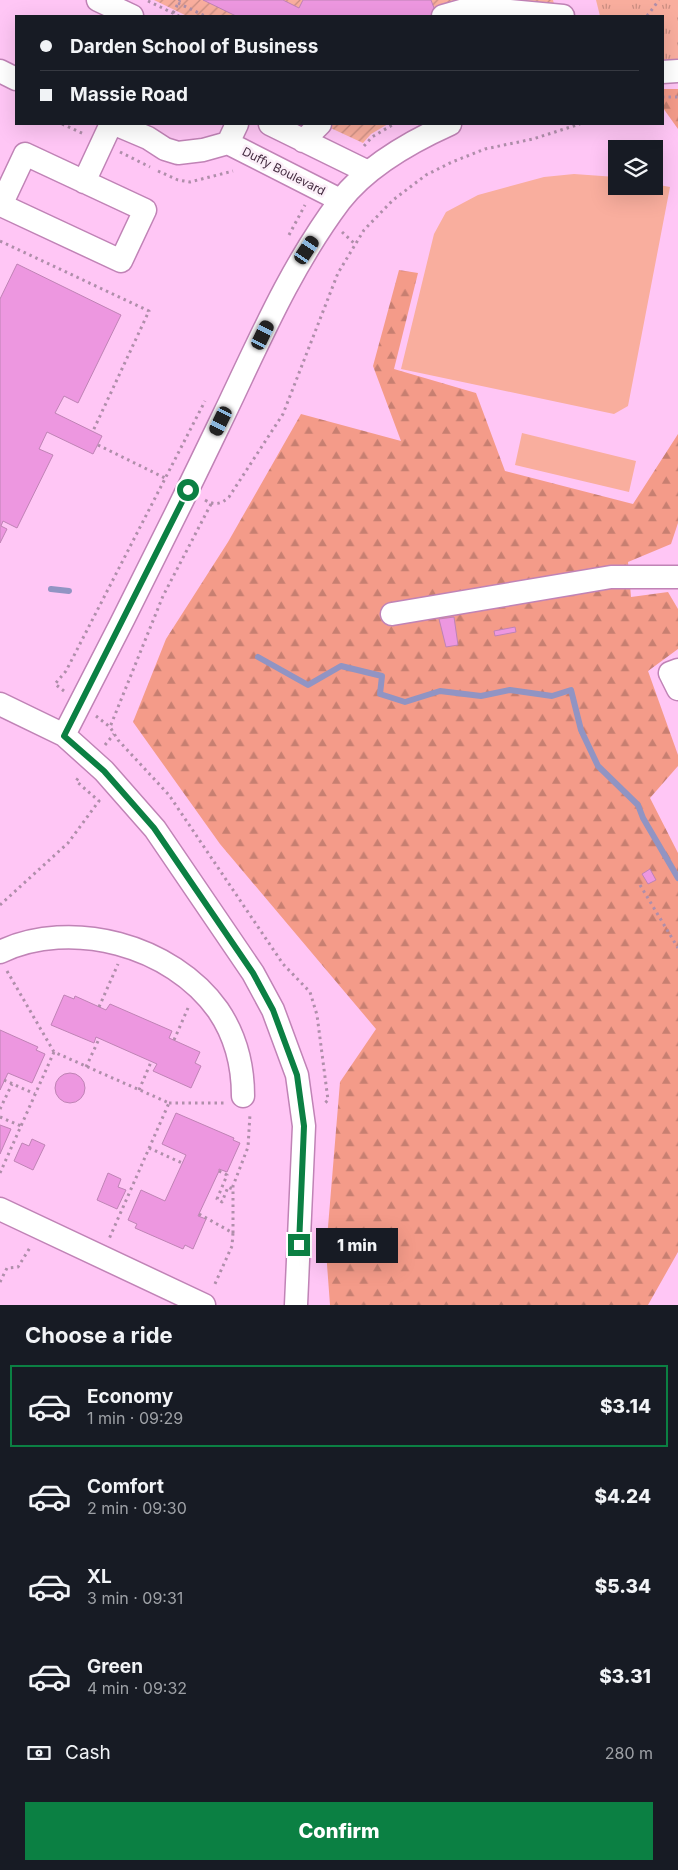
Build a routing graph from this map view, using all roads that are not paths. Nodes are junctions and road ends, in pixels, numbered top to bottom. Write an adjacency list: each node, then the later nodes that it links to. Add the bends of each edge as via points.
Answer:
1 (98, 0): 3 (street)
2 (467, 13): 4 (street); 5 (street, via 489,9)
3 (130, 15)
4 (451, 15)
5 (552, 15)
6 (0, 71): 9 (street)
7 (678, 71): 8 (street)
8 (664, 72)
9 (15, 78)
10 (112, 125): 18 (street)
11 (116, 125): 15 (street, Duffy Boulevard, via 178,152 203,150)
12 (272, 125): 16 (street)
13 (319, 125): 16 (street)
14 (448, 125): 17 (street, via 421,137)
15 (233, 133): 19 (street, Duffy Boulevard)
16 (303, 141): 17 (street)
17 (368, 172): 19 (street)
18 (84, 182): 18 (street, via 25,154 1,205 121,261 145,210)
19 (340, 200): 25 (street, via 296,266)
20 (678, 577): 21 (street, via 611,577)
21 (392, 614)
22 (678, 670): 23 (street, via 670,673)
23 (678, 689)
24 (0, 704): 25 (street)
25 (64, 736): 30 (street, via 104,771 154,828 253,973 273,1010 297,1075 304,1126)
26 (2, 960): 27 (street, via 38,938 65,936 88,936 149,955 197,987 218,1010 231,1033)
27 (246, 1100)
28 (0, 1209): 29 (street)
29 (207, 1299)
30 (296, 1305)

